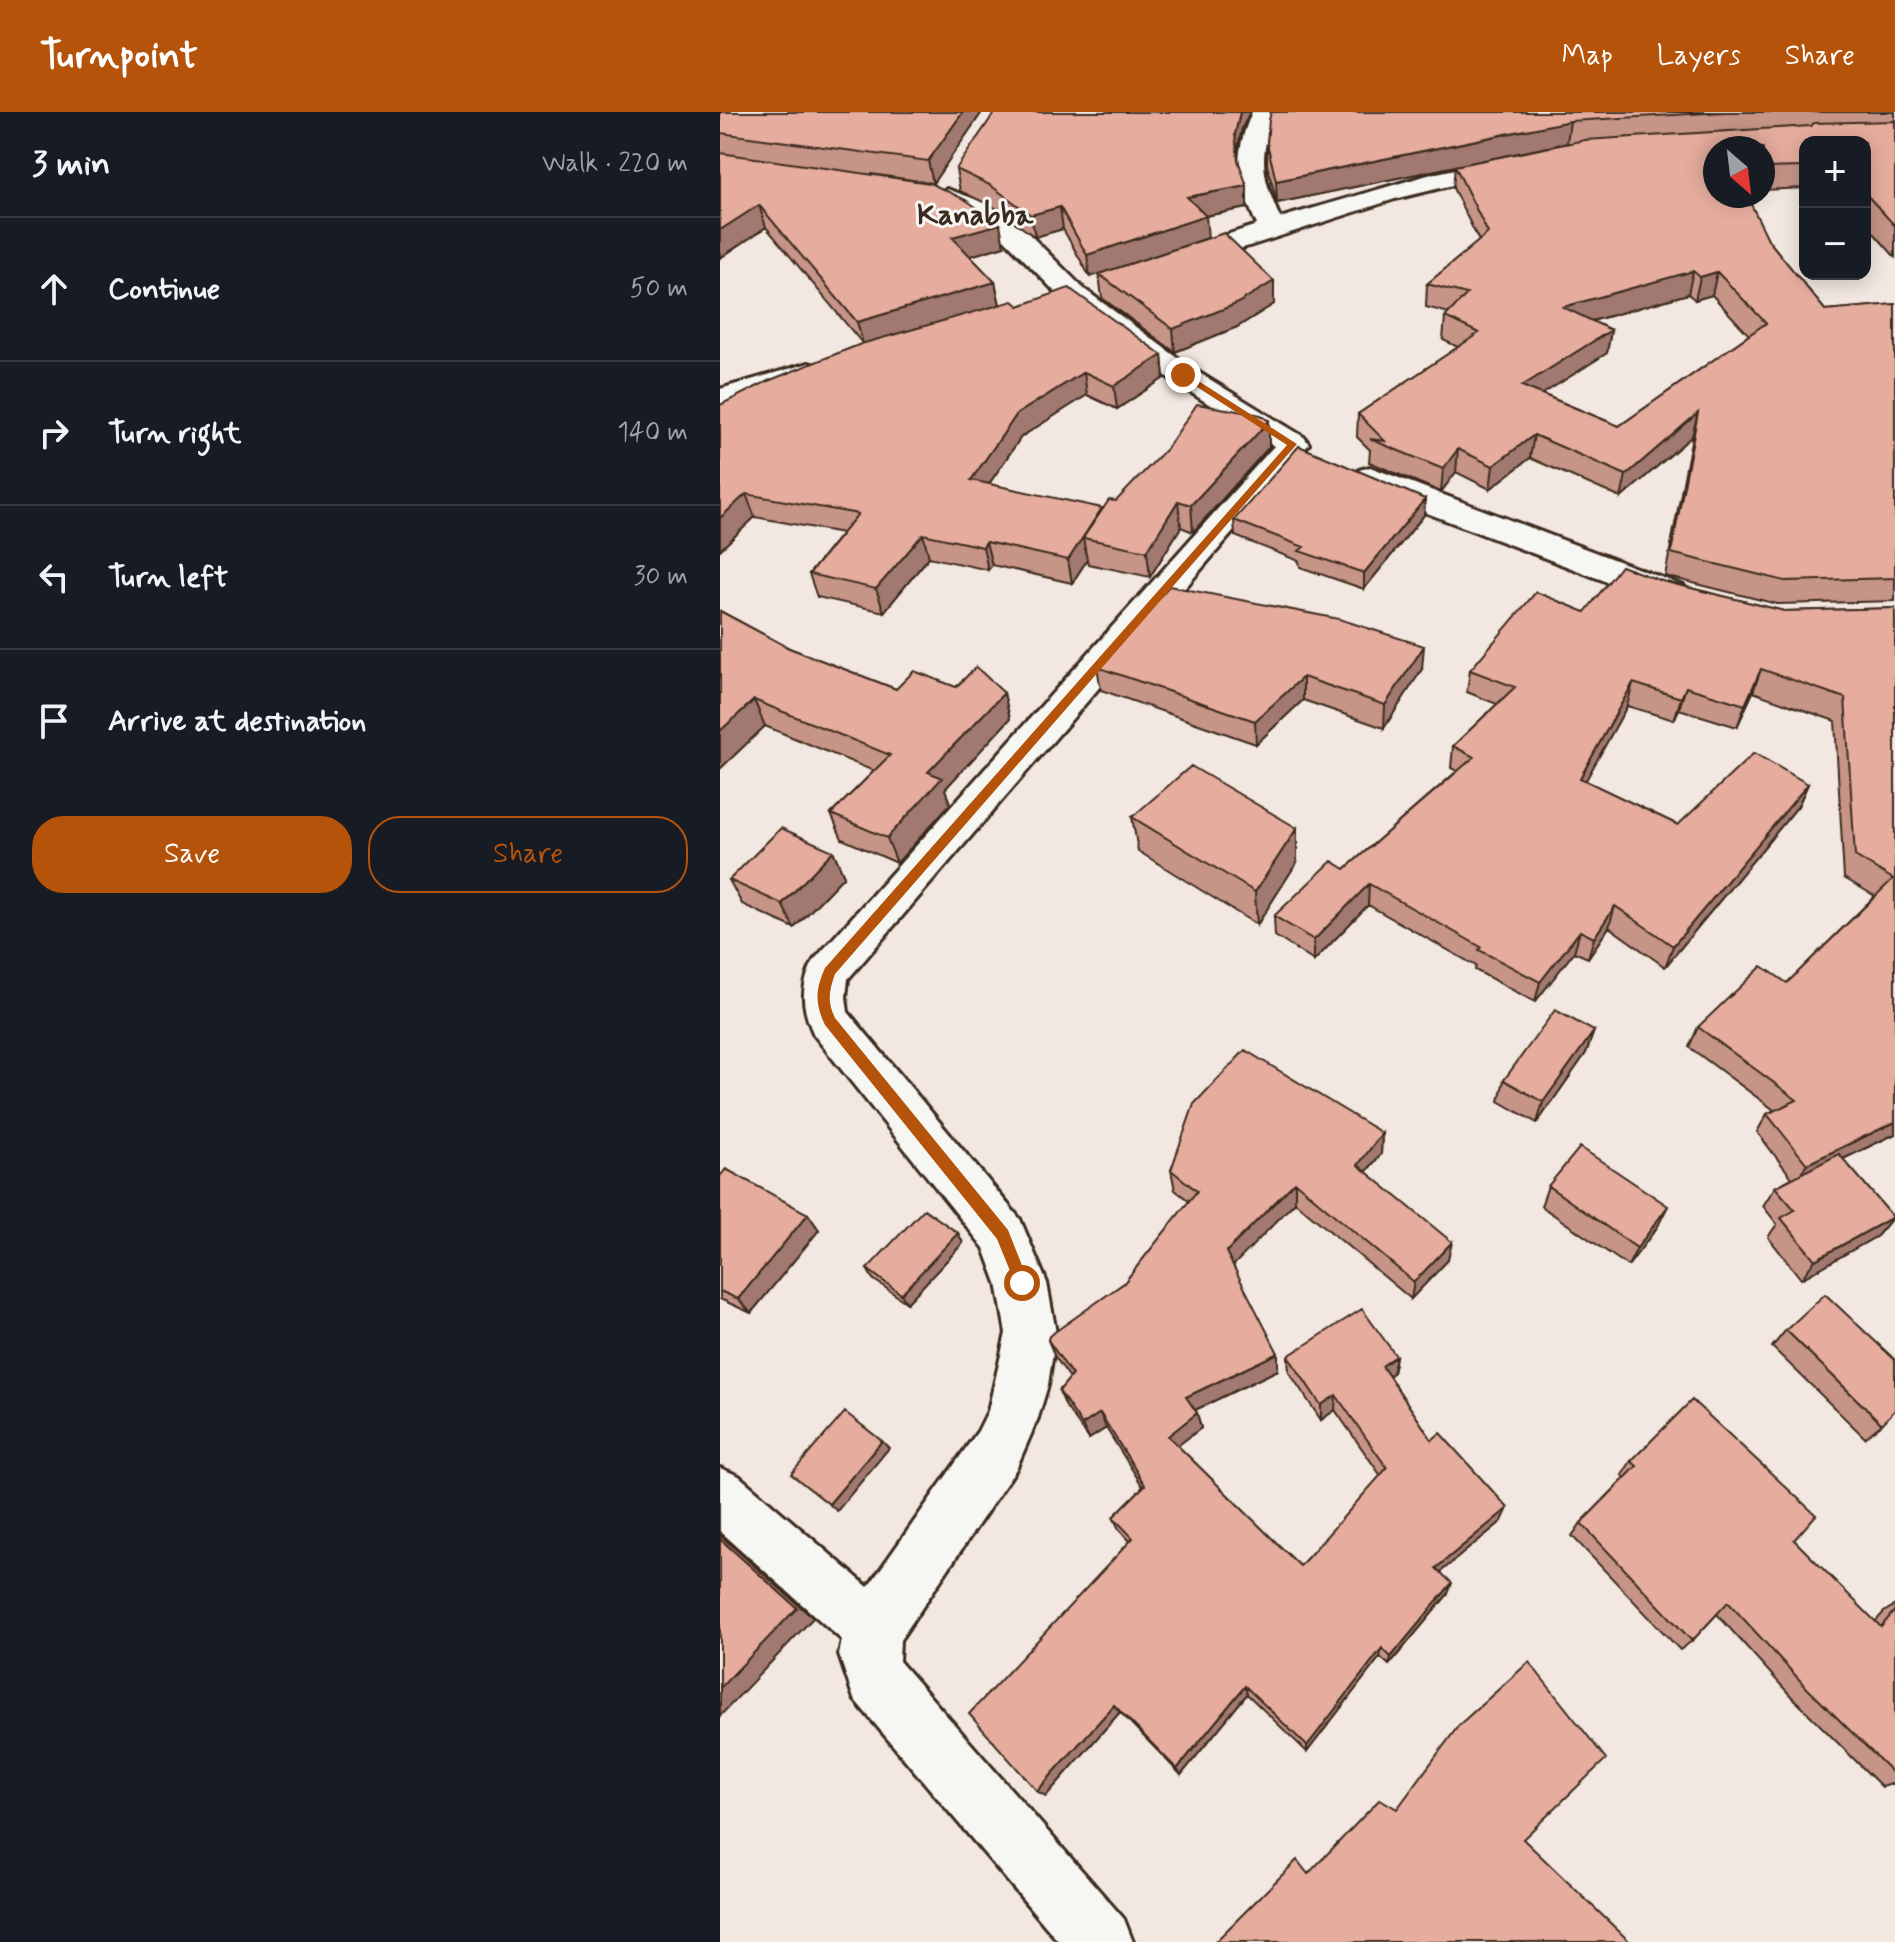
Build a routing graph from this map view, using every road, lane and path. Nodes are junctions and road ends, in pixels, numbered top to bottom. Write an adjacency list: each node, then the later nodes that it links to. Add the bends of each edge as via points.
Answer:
1 (1264, 112): 4 (street, via 1249,155 1249,175)
2 (1537, 159): 4 (street, via 1449,176)
3 (958, 171): 8 (street, via 934,194 977,209 1014,234 1074,295 1183,375)
4 (1272, 228): 5 (street)
5 (1159, 266)
6 (837, 364): 7 (street)
7 (720, 398)
8 (1317, 454): 9 (street, via 1438,506); 11 (street, via 829,972 822,1005 830,1022 1003,1235 1022,1283 1031,1333 1022,1385 997,1450)
9 (1700, 601)
10 (720, 1495): 11 (street)
11 (873, 1629): 12 (street, via 868,1655 875,1678)
12 (1101, 1942)

